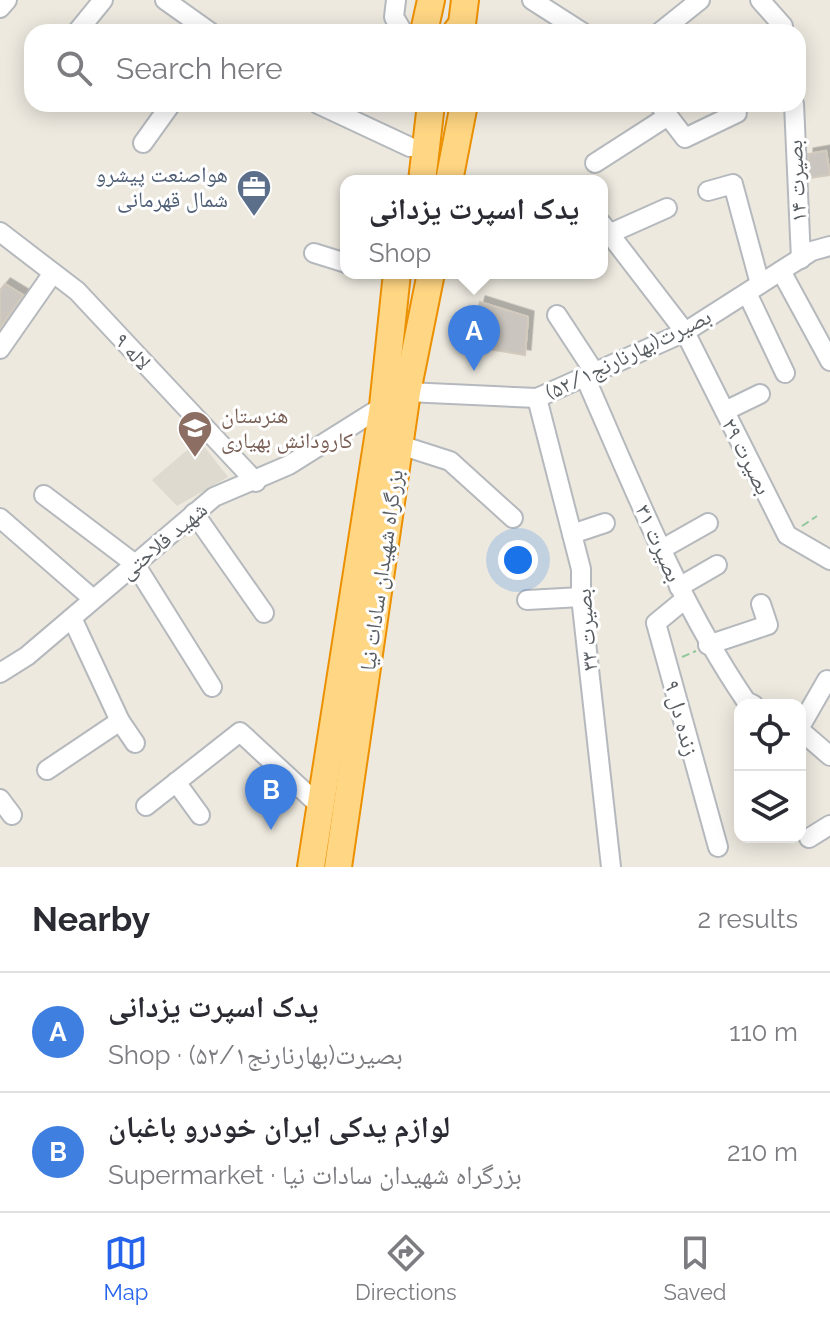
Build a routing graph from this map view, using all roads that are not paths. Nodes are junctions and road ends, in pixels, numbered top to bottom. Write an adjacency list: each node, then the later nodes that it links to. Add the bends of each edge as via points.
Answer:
1 (7, 0): 10 (street)
2 (103, 0): 11 (street)
3 (165, 0): 12 (street)
4 (396, 0): 13 (street)
5 (465, 0): 14 (highway)
6 (479, 0): 15 (highway)
7 (532, 0): 16 (street)
8 (700, 0): 17 (street)
9 (760, 0): 18 (street)
10 (0, 8)
11 (84, 24)
12 (199, 24)
13 (398, 24)
14 (462, 24)
15 (476, 24)
16 (570, 24)
17 (670, 24)
18 (781, 24)
19 (164, 112): 28 (street)
20 (335, 112): 29 (street)
21 (413, 112): 29 (highway)
22 (430, 112): 32 (highway)
23 (462, 112): 33 (highway)
24 (661, 112): 30 (street)
25 (666, 112): 27 (street, via 685,138)
26 (795, 112): 41 (street, بصیرت ۱۴)
27 (737, 113)
28 (143, 143)
29 (410, 147): 31 (highway)
30 (595, 163)
31 (407, 175)
32 (423, 175)
33 (450, 175)
34 (708, 191): 47 (street, via 733,184)
35 (667, 208): 36 (street)
36 (608, 229)
37 (608, 230): 49 (street, بصیرت ۲۹)
38 (0, 232): 44 (street, لاله ۹)
39 (830, 246): 41 (street, بصیرت(بهارنارنج۵۲/۱))
40 (314, 253): 42 (street)
41 (801, 259): 43 (street, بصیرت(بهارنارنج۵۲/۱))
42 (340, 261)
43 (781, 271): 47 (street, بصیرت(بهارنارنج۵۲/۱)); 51 (street)
44 (53, 273): 50 (street); 60 (street, لاله ۹, via 77,291)
45 (393, 279): 57 (highway, بزرگراه شهیدان سادات نیا)
46 (430, 279): 54 (highway, بزرگراه شهیدان سادات نیا)
47 (754, 288): 49 (street, بصیرت(بهارنارنج۵۲/۱)); 52 (street)
48 (557, 315): 53 (street, بصیرت ۳۱)
49 (685, 332): 53 (street, بصیرت(بهارنارنج۵۲/۱)); 58 (street, بصیرت ۲۹)
50 (0, 349)
51 (830, 361)
52 (785, 373)
53 (590, 375): 56 (street, بصیرت(بهارنارنج۵۲/۱)); 68 (street, بصیرت ۳۱)
54 (407, 392): 56 (street, بصیرت(بهارنارنج۵۲/۱)); 59 (highway, بزرگراه شهیدان سادات نیا)
55 (760, 394): 58 (street)
56 (537, 398): 67 (street, بصیرت ۳۳)
57 (383, 406): 60 (street, شهید فلاحتی); 93 (highway, بزرگراه شهیدان سادات نیا)
58 (725, 411): 69 (street, بصیرت ۲۹, via 787,535)
59 (400, 445): 64 (street, via 450,461); 100 (highway, بزرگراه شهیدان سادات نیا)
60 (256, 482): 62 (street, شهید فلاحتی, via 214,497)
61 (44, 495): 70 (street)
62 (194, 513): 70 (street, شهید فلاحتی); 77 (street)
63 (0, 518): 74 (street)
64 (513, 518)
65 (605, 523): 67 (street)
66 (708, 523): 68 (street)
67 (572, 534): 73 (street, بصیرت ۳۳)
68 (662, 549): 72 (street, بصیرت ۳۱)
69 (830, 560)
70 (135, 564): 74 (street, شهید فلاحتی); 82 (street)
71 (717, 565): 72 (street)
72 (681, 593): 79 (street, بصیرت ۳۱); 98 (street, زنده دل ۹, via 656,623)
73 (581, 597): 75 (street); 101 (street, بصیرت ۳۳)
74 (93, 599): 78 (street, شهید فلاحتی)
75 (527, 600)
76 (761, 604): 79 (street, via 768,625)
77 (264, 613)
78 (72, 618): 80 (street, شهید فلاحتی); 85 (street)
79 (708, 645): 83 (street, بصیرت ۳۱)
80 (0, 673)
81 (827, 680): 84 (street)
82 (212, 687)
83 (747, 699)
84 (806, 717)
85 (120, 721): 87 (street); 89 (street)
86 (806, 734): 88 (street)
87 (135, 743)
88 (830, 756)
89 (47, 770)
90 (176, 782): 92 (street); 93 (street, via 240,732); 95 (street)
91 (0, 799): 94 (street)
92 (146, 806)
93 (321, 807): 99 (highway, بزرگراه شهیدان سادات نیا)
94 (12, 815)
95 (200, 815)
96 (830, 825): 97 (street)
97 (809, 838)
98 (718, 847)
99 (311, 867)
100 (338, 867)
101 (611, 867)

